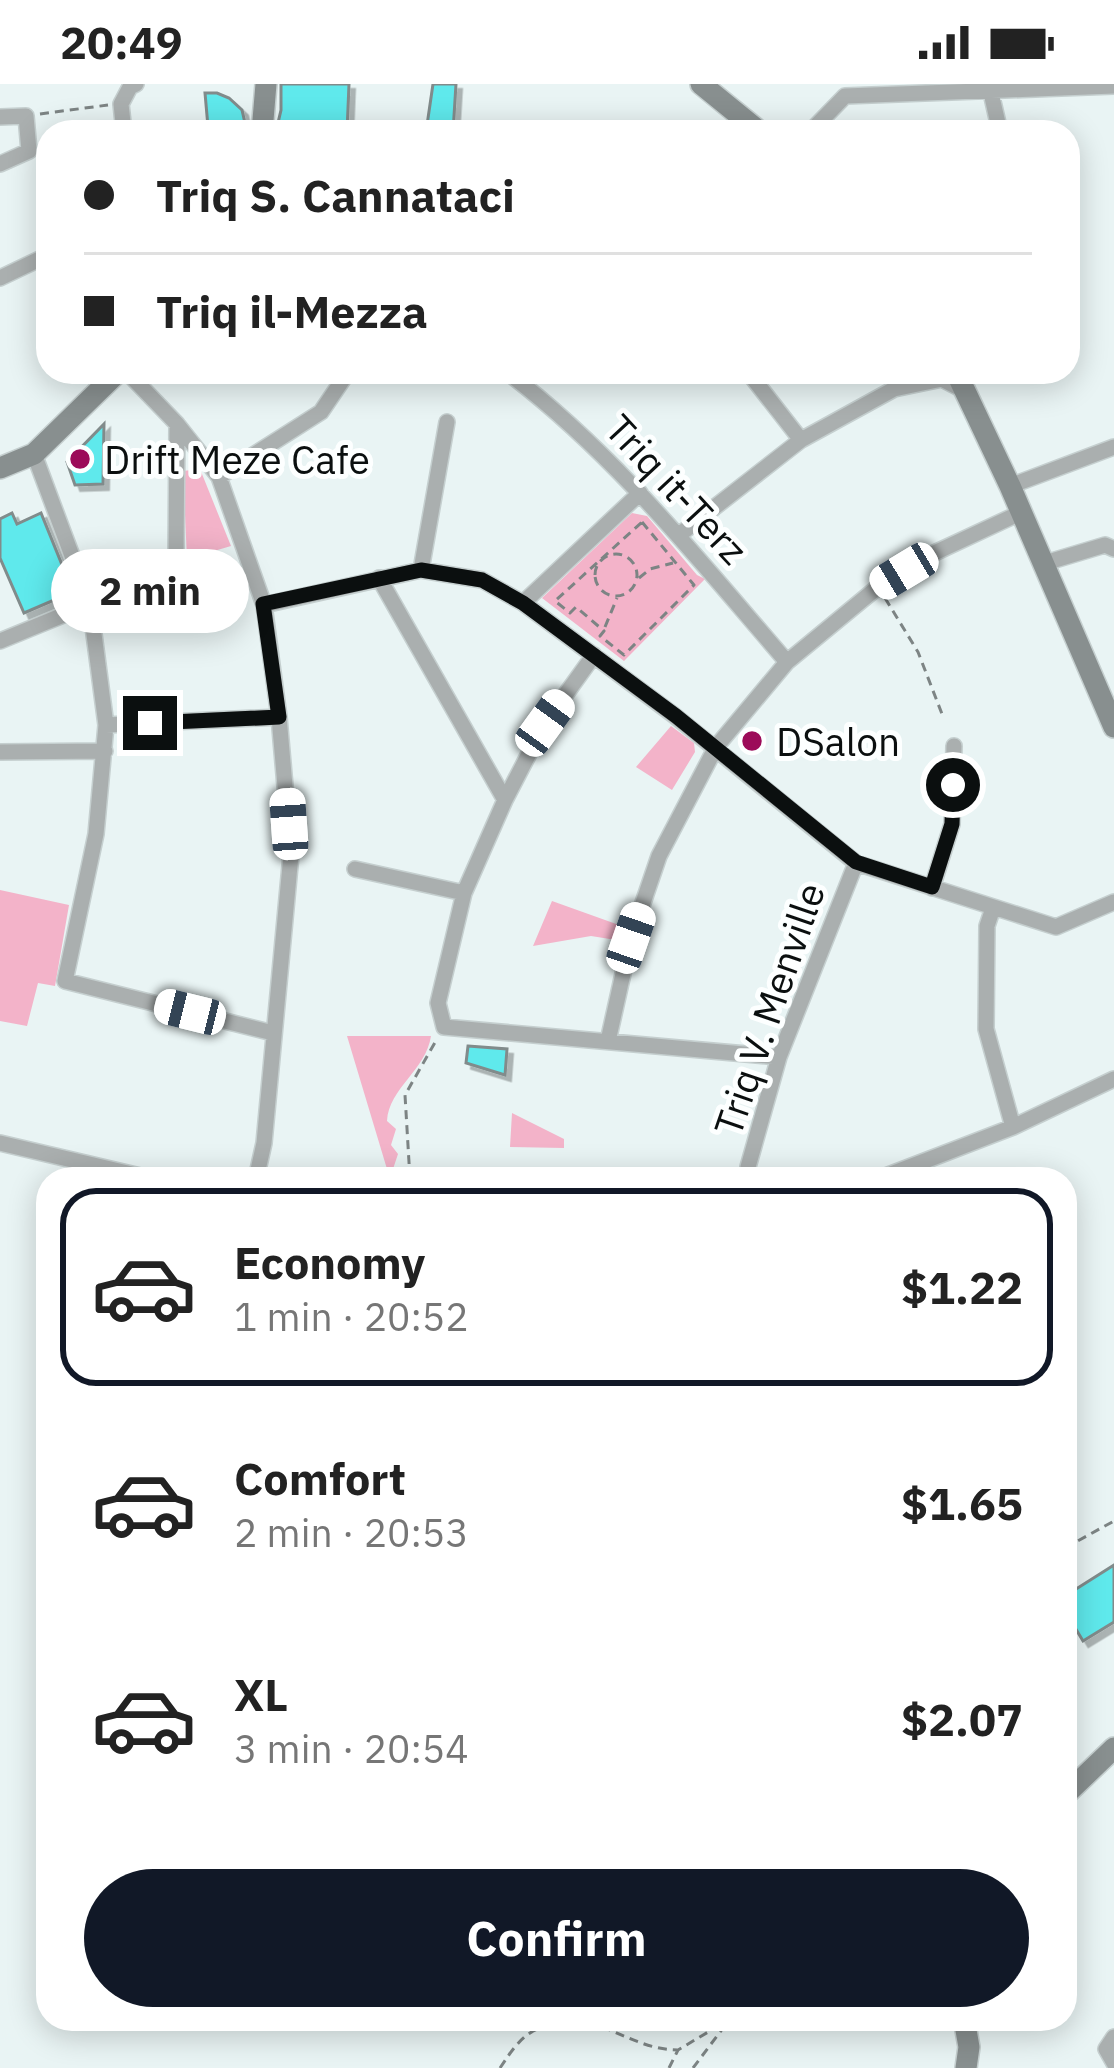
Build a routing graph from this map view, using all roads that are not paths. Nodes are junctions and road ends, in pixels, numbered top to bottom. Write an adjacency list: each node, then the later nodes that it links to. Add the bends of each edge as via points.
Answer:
1 (136, 84): 7 (street, via 122,104)
2 (266, 84): 8 (street)
3 (701, 84): 9 (street)
4 (1114, 86): 5 (street)
5 (989, 87): 10 (street, via 845,96); 11 (street)
6 (0, 117): 12 (street, via 26,116 29,151)
7 (123, 120)
8 (263, 120)
9 (745, 120)
10 (821, 120)
11 (997, 120)
12 (0, 164)
13 (36, 261): 14 (street)
14 (0, 278)
15 (109, 384): 28 (street)
16 (135, 384): 25 (street)
17 (340, 384): 30 (street, via 321,412)
18 (522, 384): 32 (street, Triq it-Terz)
19 (757, 384): 26 (street)
20 (900, 384): 23 (street)
21 (918, 384): 23 (street)
22 (962, 384): 31 (street)
23 (895, 389): 26 (street)
24 (447, 422): 37 (street)
25 (177, 424): 30 (street); 40 (street, via 173,572)
26 (801, 440): 34 (street)
27 (1114, 448): 31 (street)
28 (34, 454): 29 (street); 40 (street)
29 (0, 468)
30 (219, 477): 41 (street)
31 (1010, 486): 33 (street)
32 (640, 493): 34 (street, Triq it-Terz); 39 (street)
33 (1020, 513): 36 (street); 45 (street, via 878,586)
34 (679, 535): 45 (street, Triq it-Terz)
35 (1114, 549): 36 (street)
36 (1045, 563): 48 (street)
37 (421, 570): 38 (street); 39 (street, via 482,580)
38 (379, 578): 41 (street); 53 (street)
39 (523, 603): 44 (street)
40 (90, 604): 43 (street); 47 (street)
41 (263, 604): 46 (street)
42 (0, 616): 43 (street)
43 (4, 639)
44 (594, 655): 50 (street); 53 (street, via 545,723)
45 (787, 662): 50 (street)
46 (279, 717): 47 (street); 60 (street, via 291,855)
47 (106, 725): 51 (street)
48 (1114, 727)
49 (954, 746): 56 (street, via 952,824)
50 (716, 747): 54 (street); 61 (street, via 659,856)
51 (105, 751): 52 (street); 60 (street, via 65,981)
52 (0, 752)
53 (505, 800): 57 (street)
54 (856, 862): 56 (street); 62 (street, Triq V. Menville)
55 (355, 869): 57 (street)
56 (932, 887): 59 (street)
57 (464, 893): 61 (street, via 438,1004 444,1027)
58 (1114, 902): 59 (street, via 1056,927)
59 (993, 908): 64 (street, via 986,1029)
60 (272, 1033): 67 (street)
61 (608, 1040): 62 (street)
62 (779, 1057): 68 (street, Triq V. Menville)
63 (1114, 1078): 64 (street)
64 (1013, 1126): 69 (street)
65 (0, 1142): 66 (street)
66 (103, 1167)
67 (259, 1167)
68 (748, 1167)
69 (909, 1167)
70 (1114, 1748): 71 (street)
71 (1077, 1783)
72 (966, 2031): 75 (street)
73 (1114, 2037): 74 (street, via 1106,2049)
74 (1114, 2063)
75 (966, 2068)

